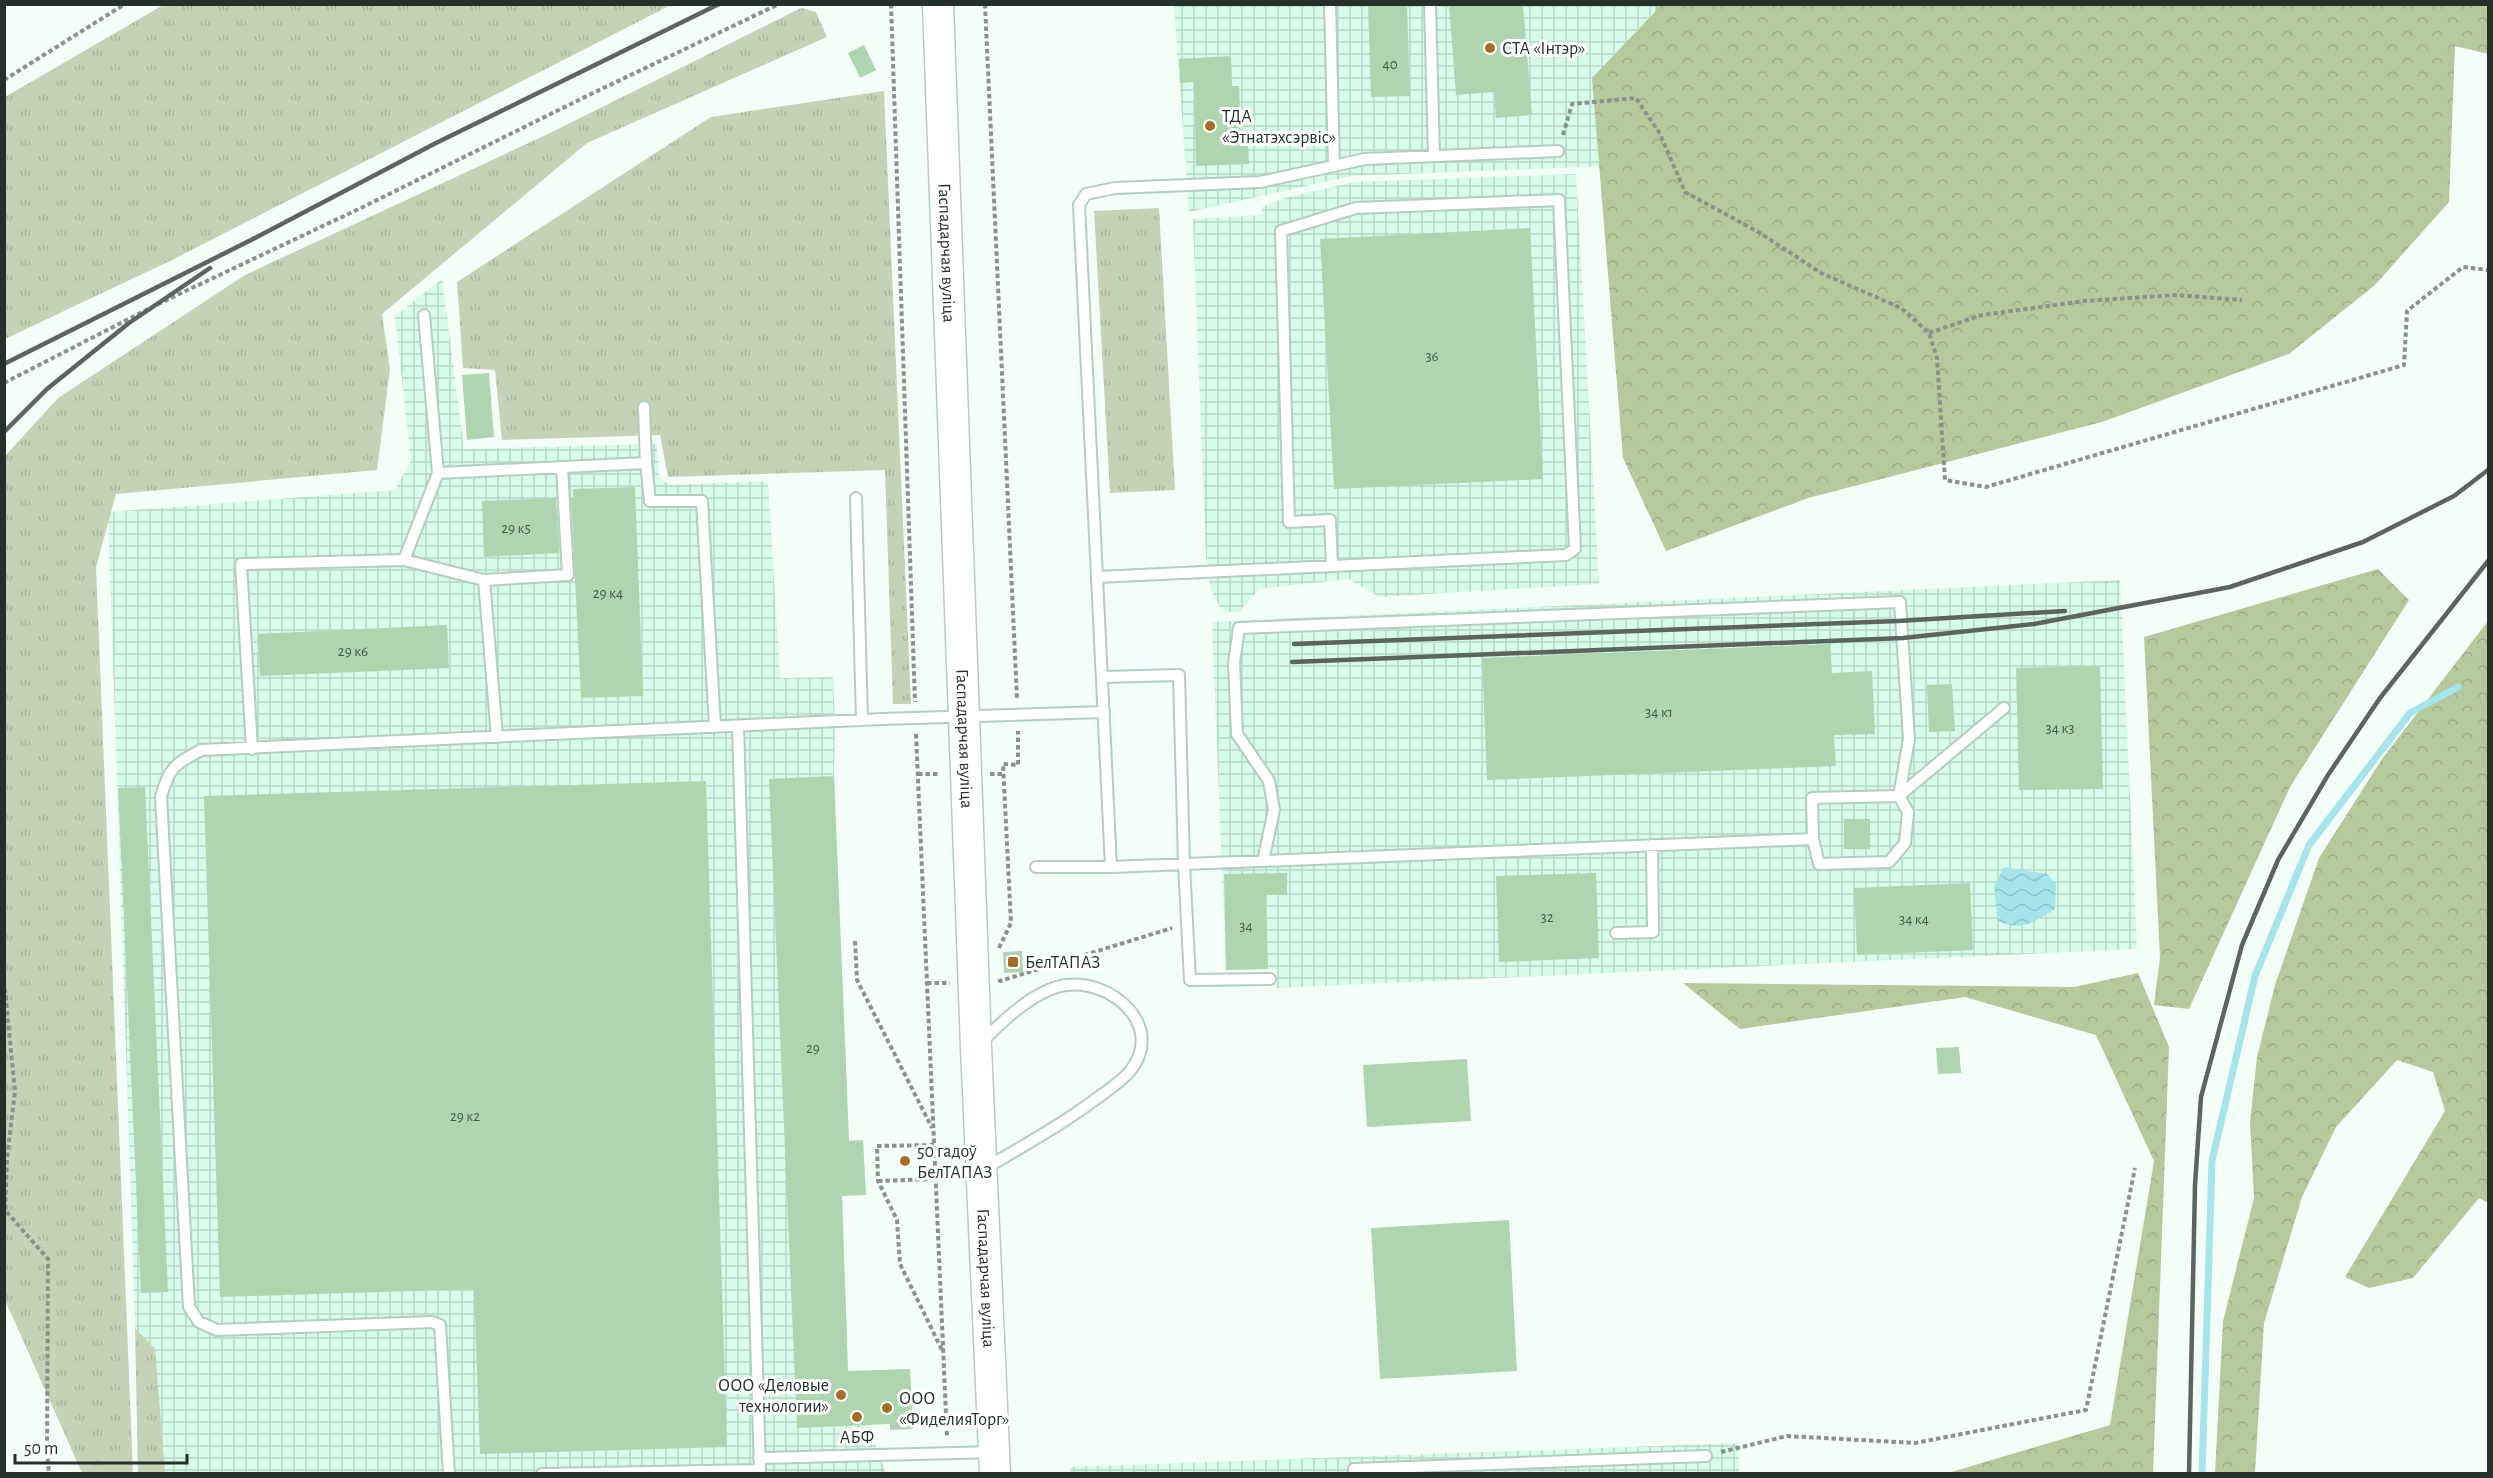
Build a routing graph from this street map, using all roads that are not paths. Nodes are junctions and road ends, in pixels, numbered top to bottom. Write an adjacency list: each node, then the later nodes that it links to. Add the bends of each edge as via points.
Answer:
1 (938, 4): 20 (street, Гаспадарчая вуліца)
2 (1330, 4): 6 (lane)
3 (1431, 4): 5 (lane)
4 (1558, 151): 5 (lane)
5 (1434, 156): 6 (lane, via 1365,159)
6 (1334, 166): 15 (lane, via 1260,182 1115,188 1086,194 1079,205)
7 (424, 315): 11 (lane)
8 (644, 407): 9 (lane)
9 (646, 463): 10 (lane); 23 (lane, via 650,501 702,501)
10 (562, 468): 11 (lane); 16 (lane, via 568,575)
11 (438, 473): 13 (lane)
12 (856, 498): 21 (lane)
13 (404, 560): 16 (lane); 25 (lane, via 242,564)
14 (1332, 566): 14 (lane, via 1330,520 1289,522 1281,231 1356,208 1559,200 1575,549 1566,555); 15 (lane)
15 (1098, 577): 17 (lane)
16 (484, 580): 24 (lane)
17 (1103, 677): 19 (lane); 30 (lane, via 1179,675)
18 (2004, 708): 26 (lane)
19 (1104, 712): 20 (lane); 32 (lane)
20 (964, 717): 21 (lane); 35 (street, Гаспадарчая вуліца)
21 (861, 720): 22 (lane)
22 (738, 726): 23 (lane); 38 (lane)
23 (715, 727): 24 (lane)
24 (497, 737): 25 (lane)
25 (252, 748): 41 (lane, via 201,750 167,775 161,797 189,1307 199,1322 217,1330 432,1322 440,1325)
26 (1899, 796): 27 (lane, via 1812,798); 27 (lane, via 1908,812 1905,843 1889,861 1819,864); 29 (lane, via 1909,739 1900,602 1239,628 1234,663 1237,734 1269,781 1274,810)
27 (1813, 839): 28 (lane)
28 (1652, 845): 29 (lane); 33 (lane, via 1653,933)
29 (1263, 861): 30 (lane)
30 (1184, 864): 32 (lane); 34 (lane, via 1190,980)
31 (1036, 867): 32 (lane)
32 (1111, 867)
33 (1616, 933)
34 (1270, 979)
35 (976, 1047): 36 (street, Гаспадарчая вуліца); 36 (lane, via 1001,1021 1033,998 1066,985 1099,988 1123,1002 1139,1022 1141,1046 1131,1069 1108,1090 1072,1117)
36 (981, 1171): 39 (street, Гаспадарчая вуліца)
37 (1706, 1456): 43 (lane, via 1354,1469)
38 (759, 1458): 39 (lane, via 948,1454); 40 (lane, via 760,1470)
39 (994, 1463)
40 (745, 1472): 42 (lane)
41 (450, 1473)
42 (542, 1473)
43 (1354, 1473)

